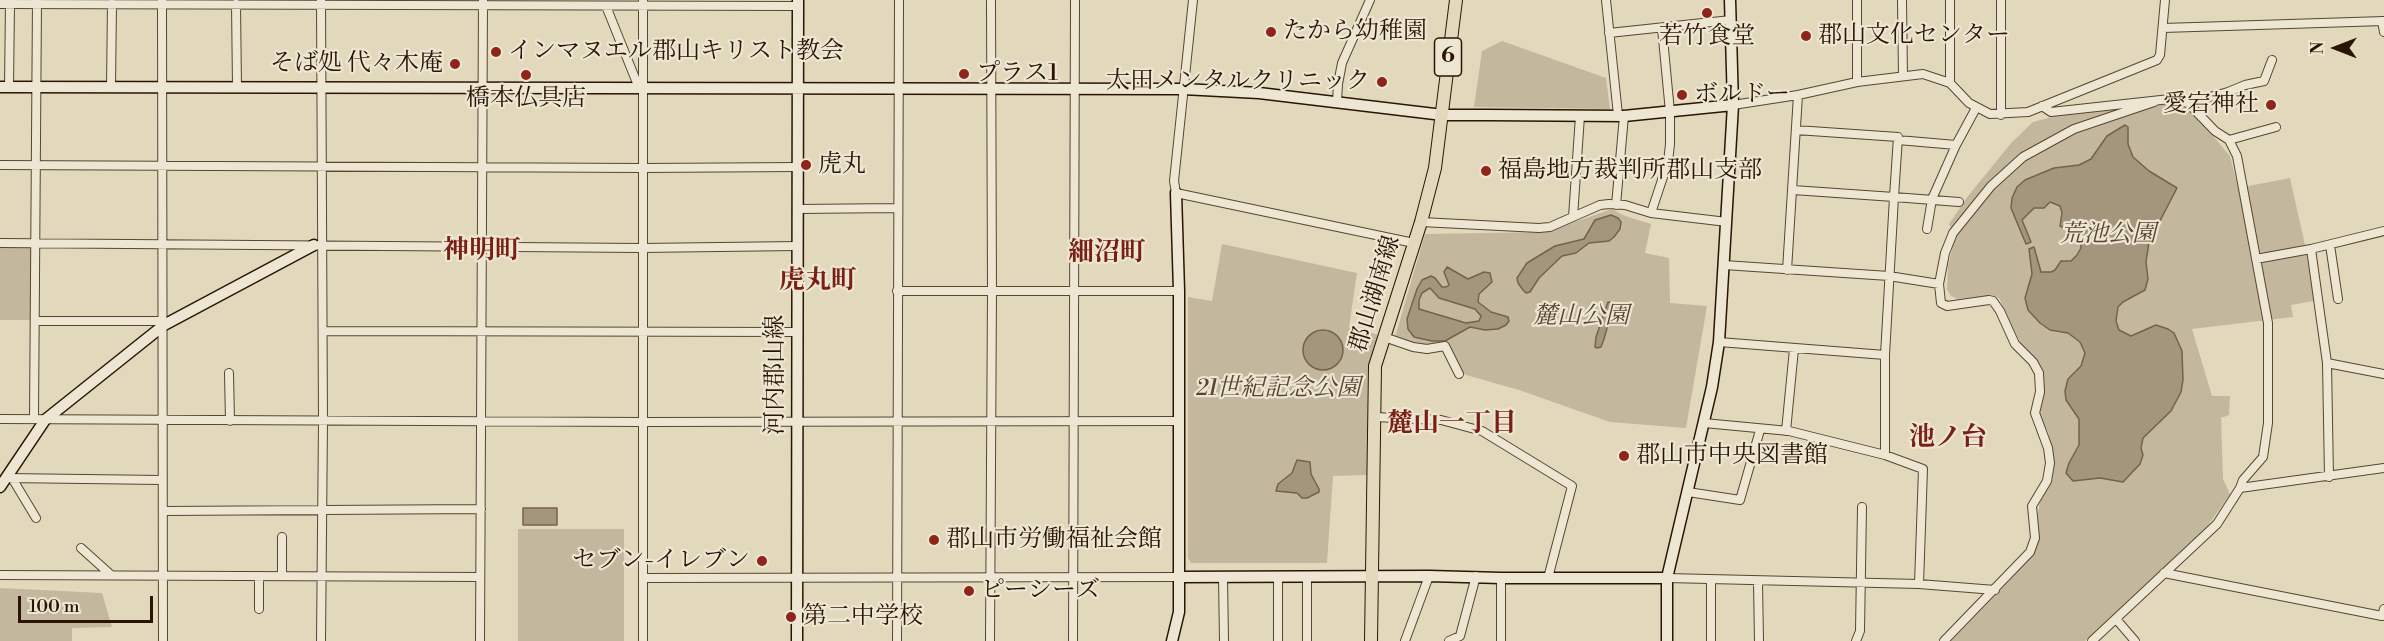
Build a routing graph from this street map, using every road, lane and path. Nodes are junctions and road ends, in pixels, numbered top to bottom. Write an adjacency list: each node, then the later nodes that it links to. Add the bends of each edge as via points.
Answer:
1 (899, 0): 45 (street)
2 (991, 0): 46 (street)
3 (1075, 0): 47 (street)
4 (1193, 0): 48 (street)
5 (1370, 0): 51 (street, via 1342,63)
6 (1456, 0): 57 (main road, 郡山湖南線 / 6)
7 (1606, 0): 31 (street)
8 (1730, 0): 26 (street)
9 (1857, 0): 34 (street)
10 (1902, 0): 33 (street)
11 (1950, 0): 35 (street)
12 (2001, 0): 59 (street)
13 (2165, 0): 29 (street)
14 (162, 1): 23 (street); 24 (street); 39 (street)
15 (37, 2): 17 (street); 23 (street); 37 (street)
16 (0, 3): 17 (street)
17 (10, 3): 36 (street)
18 (321, 3): 19 (street); 24 (street); 41 (street)
19 (483, 3): 20 (street); 42 (street)
20 (543, 3): 25 (street)
21 (643, 3): 22 (street); 25 (street); 43 (street)
22 (798, 3): 44 (street, 河内郡山線)
23 (112, 4): 38 (street)
24 (236, 4): 40 (street)
25 (606, 6): 43 (street)
26 (1731, 20): 28 (street); 53 (street)
27 (2383, 21): 29 (street); 30 (street)
28 (1662, 28): 31 (street); 56 (street)
29 (2163, 28): 54 (street, via 2157,60)
30 (2384, 32)
31 (1609, 33): 58 (street)
32 (2272, 60): 52 (street, via 2264,81)
33 (1903, 76): 34 (street); 35 (street, via 1923,74)
34 (1857, 82): 49 (street)
35 (1950, 83): 55 (street)
36 (5, 87): 37 (street)
37 (36, 87): 38 (street); 67 (street)
38 (111, 87): 39 (street)
39 (164, 87): 40 (street); 69 (street)
40 (237, 87): 41 (street)
41 (321, 87): 42 (street); 70 (street)
42 (482, 88): 43 (street); 68 (street)
43 (641, 88): 44 (street); 72 (street)
44 (798, 89): 45 (street); 71 (street, 河内郡山線)
45 (898, 89): 46 (street); 79 (street)
46 (992, 89): 47 (street); 103 (street)
47 (1075, 89): 48 (street); 104 (street)
48 (1183, 89): 51 (street); 74 (street)
49 (1798, 95): 53 (street); 62 (street)
50 (2160, 99): 52 (street); 54 (street, via 2051,112); 101 (street, via 2074,129 2023,157 1991,186 1953,233)
51 (1337, 102): 57 (street)
52 (2188, 103): 64 (street, via 2215,132)
53 (1733, 105): 56 (street); 84 (street)
54 (2042, 106): 59 (street)
55 (1976, 108): 59 (street); 65 (street)
56 (1670, 112): 58 (street); 81 (street, via 1668,162)
57 (1443, 115): 60 (street); 83 (main road, 郡山湖南線 / 6, via 1435,168)
58 (1621, 115): 60 (street); 78 (street)
59 (2001, 115)
60 (1580, 116): 82 (street)
61 (2276, 127): 64 (street)
62 (1796, 130): 63 (street); 73 (street)
63 (1898, 140): 65 (street); 75 (street)
64 (2229, 140): 97 (street, via 2237,156)
65 (1956, 145): 76 (street)
66 (0, 165): 67 (street)
67 (36, 165): 69 (street); 88 (street)
68 (483, 165): 70 (street); 72 (street); 94 (street)
69 (163, 166): 70 (street); 90 (street)
70 (321, 166): 92 (street)
71 (799, 166): 72 (street); 80 (street, 河内郡山線)
72 (643, 168): 95 (street)
73 (1793, 190): 75 (street); 99 (street)
74 (1176, 193): 89 (street); 105 (street)
75 (1894, 197): 76 (street); 100 (street)
76 (1932, 200): 77 (street); 85 (street)
77 (1959, 202)
78 (1616, 205): 81 (street); 82 (street, via 1600,205)
79 (897, 208): 80 (street); 102 (street)
80 (798, 209): 93 (street, 河内郡山線)
81 (1650, 213): 84 (street)
82 (1573, 217): 83 (street, via 1539,228)
83 (1420, 222): 89 (main road, 郡山湖南線 / 6)
84 (1727, 222): 98 (street)
85 (1927, 229)
86 (2384, 231): 91 (street)
87 (0, 243): 88 (street)
88 (36, 243): 90 (street); 107 (street)
89 (1414, 243): 113 (main road, 郡山湖南線 / 6)
90 (163, 244): 92 (street); 108 (street)
91 (2330, 244): 96 (street); 106 (street)
92 (318, 246): 94 (street); 108 (street); 109 (street)
93 (798, 246): 95 (street); 112 (street, 河内郡山線)
94 (482, 247): 95 (street); 110 (street)
95 (642, 248): 111 (street)
96 (2312, 249): 97 (street); 117 (street)
97 (2256, 259): 142 (street, via 2268,323 2268,423 2262,457)
98 (1724, 265): 99 (street); 114 (street)
99 (1787, 270): 100 (street)
100 (1889, 276): 101 (street); 116 (street)
101 (1939, 284): 178 (street, via 1941,303 1947,306 1993,301 2015,344 2039,373 2035,413 2048,448 2047,481 2032,506 2035,538 2030,552)
102 (897, 291): 103 (street); 129 (street)
103 (992, 291): 104 (street); 133 (street)
104 (1074, 291): 105 (street); 130 (street)
105 (1179, 291): 131 (street)
106 (2338, 299)
107 (36, 321): 108 (street); 123 (street)
108 (164, 323): 123 (street); 124 (street)
109 (323, 331): 110 (street); 127 (street)
110 (482, 332): 111 (street); 128 (street)
111 (643, 332): 112 (street); 132 (street)
112 (797, 332): 125 (street, 河内郡山線)
113 (1384, 337): 119 (street, via 1426,349 1445,346); 121 (main road, 郡山湖南線 / 6, via 1375,366)
114 (1719, 342): 115 (street); 134 (street)
115 (1794, 349): 116 (street); 136 (street)
116 (1885, 356): 137 (street)
117 (2327, 363): 120 (street); 139 (street)
118 (229, 373): 126 (street)
119 (1459, 374)
120 (2384, 374)
121 (1374, 417): 162 (main road, 郡山湖南線 / 6); 172 (street, via 1441,420 1482,431 1572,486)
122 (0, 419): 123 (street)
123 (39, 419): 124 (street); 141 (street)
124 (162, 420): 126 (street); 140 (street)
125 (798, 420): 129 (street); 132 (street); 165 (street, 河内郡山線)
126 (230, 421): 127 (street)
127 (323, 421): 128 (street); 146 (street)
128 (482, 421): 132 (street); 145 (street)
129 (898, 421): 133 (street); 166 (street)
130 (1074, 421): 131 (street); 133 (street); 167 (street)
131 (1178, 421): 168 (street)
132 (643, 422): 170 (street)
133 (991, 422): 159 (street)
134 (1704, 423): 135 (street); 143 (street)
135 (1760, 430): 136 (street); 143 (street, via 1740,500)
136 (1786, 431): 137 (street)
137 (1885, 455): 177 (street, via 1923,469)
138 (2384, 468): 139 (street)
139 (2329, 477): 142 (street)
140 (162, 480): 141 (street); 147 (street)
141 (6, 481): 148 (street)
142 (2240, 488): 151 (street, via 2217,524)
143 (1688, 492): 173 (street)
144 (1862, 507): 176 (street)
145 (481, 509): 146 (street); 158 (street)
146 (322, 510): 147 (street); 157 (street)
147 (162, 511): 154 (street)
148 (36, 518)
149 (282, 537): 156 (street)
150 (81, 548): 153 (street)
151 (2164, 573): 180 (street, via 2382,616); 181 (street)
152 (0, 575): 153 (street)
153 (111, 575): 154 (street)
154 (163, 575): 155 (street); 182 (street)
155 (259, 576): 156 (street); 179 (street)
156 (282, 576): 157 (street)
157 (321, 576): 158 (street); 183 (street)
158 (480, 576): 184 (street)
159 (990, 576): 166 (street); 167 (street); 188 (street)
160 (1278, 576): 161 (street); 169 (street); 192 (street)
161 (1306, 576): 162 (street); 193 (street)
162 (1371, 576): 163 (street); 194 (main road, 郡山湖南線 / 6)
163 (1429, 576): 164 (street); 195 (street)
164 (1476, 576): 171 (street); 196 (street, via 1460,636)
165 (798, 577): 166 (street); 170 (street); 186 (street, 河内郡山線)
166 (897, 577): 187 (street)
167 (1073, 577): 168 (street); 189 (street)
168 (1178, 577): 169 (street); 190 (street, via 1179,612)
169 (1224, 577): 191 (street)
170 (643, 578): 185 (street)
171 (1502, 578): 172 (street); 197 (street)
172 (1548, 578): 173 (street)
173 (1667, 578): 174 (street); 198 (street)
174 (1711, 580): 175 (street); 199 (street)
175 (1758, 582): 176 (street); 200 (street)
176 (1861, 583): 177 (street); 201 (street, via 1860,631)
177 (1919, 584): 178 (street)
178 (1995, 590): 202 (street)
179 (258, 609)
180 (2384, 609)
181 (2116, 619): 203 (street); 204 (street)
182 (163, 641)
183 (321, 641)
184 (480, 641)
185 (643, 641)
186 (797, 641)
187 (897, 641)
188 (990, 641)
189 (1073, 641)
190 (1172, 641)
191 (1224, 641)
192 (1278, 641)
193 (1306, 641)
194 (1371, 641)
195 (1405, 641)
196 (1449, 641)
197 (1501, 641)
198 (1667, 641)
199 (1711, 641)
200 (1759, 641)
201 (1856, 641)
202 (1944, 641)
203 (2092, 641)
204 (2135, 641)

